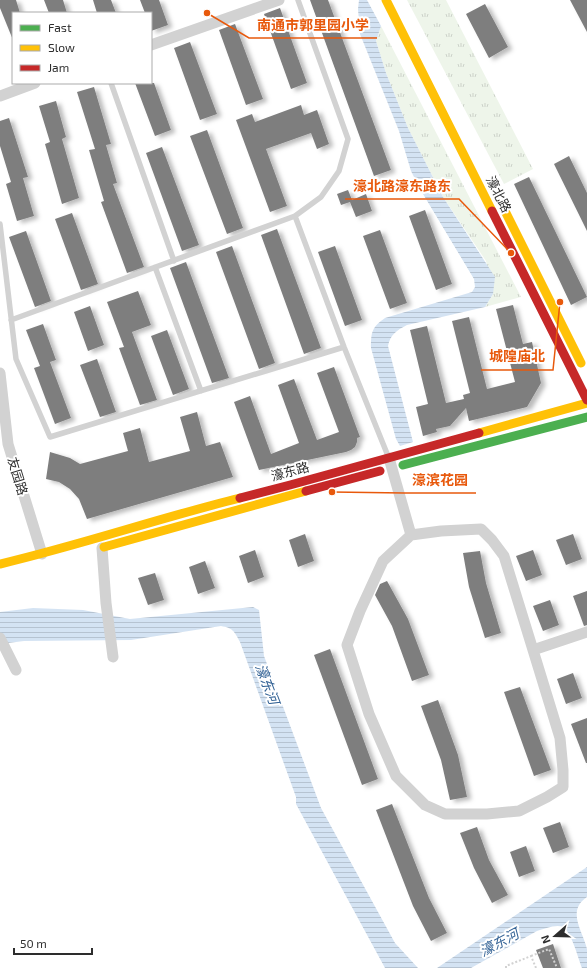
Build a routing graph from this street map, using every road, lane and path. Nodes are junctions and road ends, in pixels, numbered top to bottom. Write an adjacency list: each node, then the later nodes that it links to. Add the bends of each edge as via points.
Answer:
1 (279, 0): 4 (street)
2 (298, 0): 9 (lane, via 348,140 339,170 321,197)
3 (386, 0): 18 (main road, 濠北路)
4 (152, 45)
5 (32, 84): 7 (street)
6 (111, 84): 11 (lane)
7 (0, 96)
8 (499, 199): 15 (main road, 濠北路)
9 (295, 216): 11 (lane); 14 (lane)
10 (0, 224): 13 (lane)
11 (174, 261): 12 (lane)
12 (155, 268): 13 (lane); 17 (lane)
13 (11, 320): 17 (lane, via 16,359 50,437)
14 (344, 347): 17 (lane); 21 (lane)
15 (584, 369)
16 (0, 373): 24 (street, 友园路, via 8,444)
17 (200, 391)
18 (587, 400)
19 (587, 403): 21 (main road, 濠东路)
20 (587, 416): 21 (main road, 濠东路)
21 (391, 463): 22 (street); 23 (main road, 濠东路); 24 (main road, 濠东路, via 186,511)
22 (411, 535): 28 (street, via 481,529 504,556); 28 (street, via 383,561 347,645 369,714 396,776 425,805 446,814 520,811 563,787 560,738)
23 (96, 549): 29 (street)
24 (42, 554): 25 (main road, 濠东路)
25 (0, 564)
26 (587, 632): 28 (street)
27 (0, 638): 30 (street)
28 (533, 650)
29 (113, 653)
30 (16, 670)
31 (532, 956): 32 (path); 33 (path); 34 (path, via 549,949)
32 (506, 968)
33 (536, 968)
34 (556, 968)

